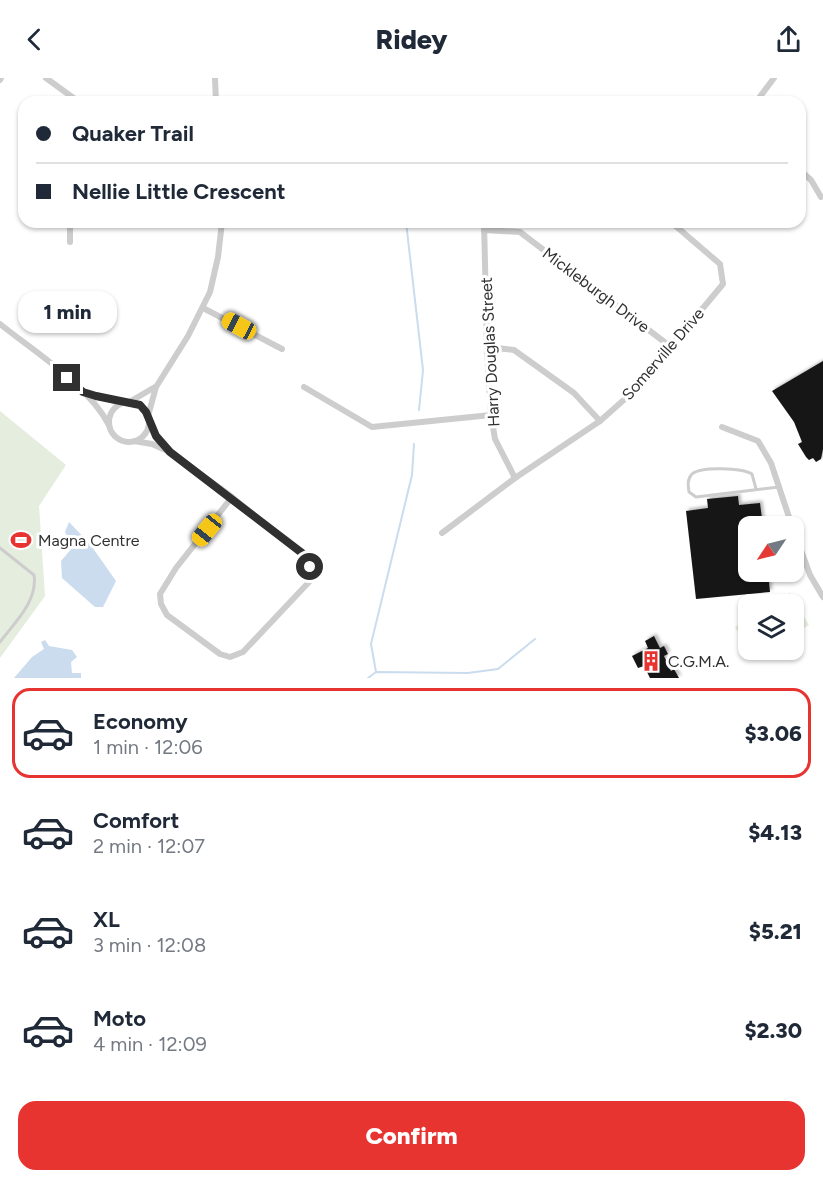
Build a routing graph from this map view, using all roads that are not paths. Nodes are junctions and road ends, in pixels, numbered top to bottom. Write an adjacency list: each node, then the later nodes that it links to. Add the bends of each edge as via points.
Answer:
1 (46, 78): 4 (street)
2 (215, 78): 5 (street)
3 (774, 78): 6 (street)
4 (71, 96)
5 (216, 96)
6 (760, 96)
7 (806, 175): 8 (street)
8 (821, 197)
9 (70, 228): 14 (street)
10 (221, 228): 15 (street, via 215,274)
11 (484, 228): 17 (street, Harry Douglas Street)
12 (496, 228): 18 (street, Mickleburgh Drive, via 520,232)
13 (678, 228): 18 (street, Somerville Drive, via 720,264 723,284)
14 (70, 242)
15 (203, 308): 19 (street); 20 (street)
16 (0, 324): 22 (street)
17 (487, 347): 24 (street, Harry Douglas Street); 26 (street, via 514,350 574,393)
18 (671, 347): 26 (street, Somerville Drive, via 635,390)
19 (282, 349)
20 (156, 387): 23 (street); 25 (street)
21 (304, 387): 24 (street, via 372,427)
22 (83, 392): 23 (street); 27 (street, via 100,408)
23 (126, 403): 25 (street, via 140,405); 27 (street, via 111,413)
24 (491, 415): 31 (street, Harry Douglas Street, via 495,439)
25 (148, 419): 29 (street, via 144,435); 30 (street)
26 (600, 422): 31 (street, Somerville Drive)
27 (110, 425): 29 (street, via 116,437)
28 (722, 427): 32 (street, via 758,441)
29 (134, 441): 30 (street)
30 (170, 452): 34 (street)
31 (515, 478): 36 (street, Somerville Drive)
32 (780, 487): 33 (lane); 35 (street)
33 (756, 489): 33 (lane, via 752,474 742,468 697,471 687,484 688,492 696,497)
34 (232, 497): 34 (street, via 160,594 163,609 171,619 230,657 243,652 309,582 311,575 307,557)
35 (789, 516)
36 (442, 533)
37 (0, 548): 41 (lane, via 34,575 36,585)
38 (804, 558): 39 (street)
39 (806, 564): 40 (street)
40 (823, 597)
41 (0, 642)

